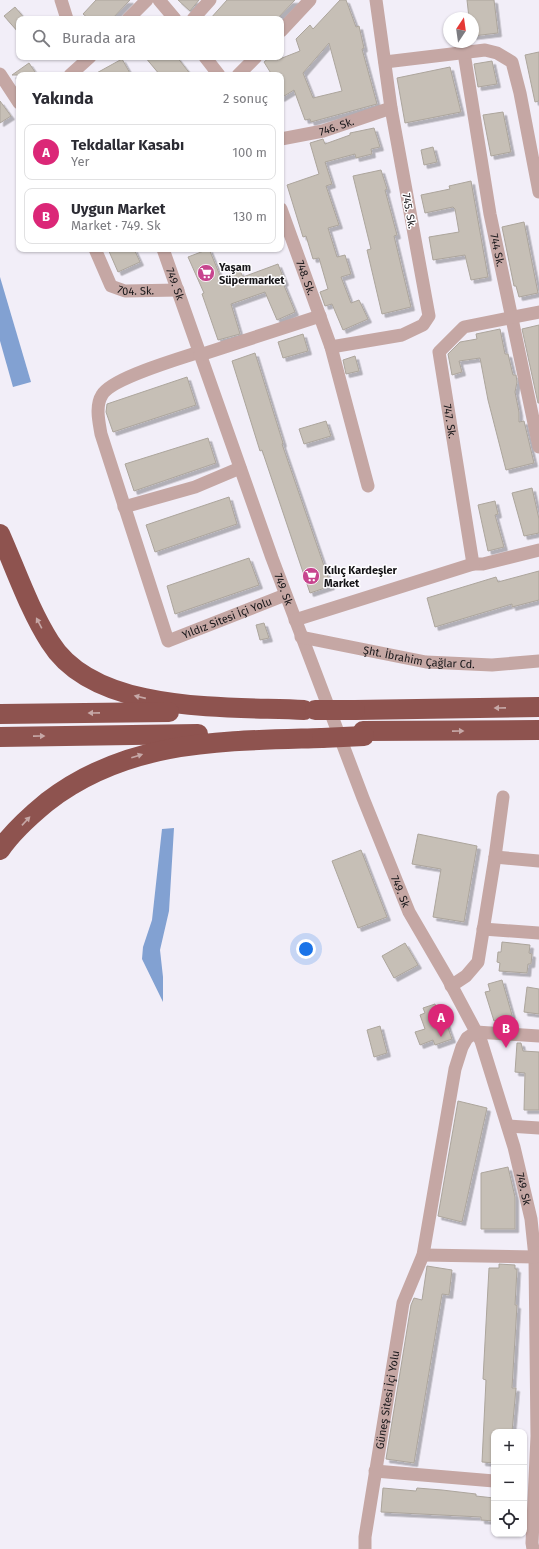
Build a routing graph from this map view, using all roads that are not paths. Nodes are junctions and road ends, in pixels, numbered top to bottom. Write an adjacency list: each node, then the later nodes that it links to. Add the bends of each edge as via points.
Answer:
1 (61, 0): 7 (street)
2 (146, 0): 8 (street)
3 (160, 0): 9 (street)
4 (210, 0): 10 (street)
5 (310, 0): 11 (street)
6 (376, 0): 15 (street, 745. Sk.)
7 (66, 16)
8 (131, 16)
9 (173, 16)
10 (196, 16)
11 (284, 27)
12 (464, 53): 15 (street); 24 (street, via 484,50 497,53 512,62); 31 (street, 744 Sk., via 490,214)
13 (207, 60): 18 (street)
14 (253, 60): 19 (street)
15 (385, 62): 22 (street, 745. Sk.)
16 (84, 64): 17 (street)
17 (74, 72)
18 (217, 72)
19 (241, 72)
20 (0, 74): 21 (street)
21 (16, 98)
22 (391, 108): 23 (street, 746. Sk., via 323,131); 32 (street, 745. Sk., via 429,316 423,325 402,335)
23 (284, 138)
24 (539, 192)
25 (284, 217): 30 (street, 748. Sk.)
26 (96, 252): 28 (street, 704. Sk., via 111,286 126,291)
27 (164, 252): 28 (street, 749. Sk)
28 (178, 290): 33 (street, 749. Sk)
29 (539, 312): 31 (street)
30 (320, 316): 32 (street, 748. Sk.); 33 (street)
31 (512, 318): 34 (street, 744 Sk.); 40 (street, 747. Sk., via 464,327 439,352)
32 (331, 347): 36 (street, 748. Sk.)
33 (200, 353): 35 (street, 749. Sk); 37 (street, via 118,381 102,395 97,413 100,434)
34 (539, 447)
35 (240, 468): 37 (street, via 195,488); 41 (street, 749. Sk)
36 (368, 486)
37 (124, 507): 41 (street, Yıldız Sitesi İçi Yolu, via 168,641)
38 (0, 534): 46 (highway, one-way to 38, via 196,705 154,700 119,692 90,680 50,643 33,612)
39 (539, 550): 40 (street)
40 (478, 564): 42 (street)
41 (285, 595): 42 (street, 749. Sk)
42 (295, 620): 43 (street, 749. Sk)
43 (301, 637): 44 (street, Şht. İbrahim Çağlar Cd., via 426,662 492,665); 57 (street, 749. Sk, via 409,912)
44 (539, 661)
45 (539, 707): 46 (highway, one-way to 46, bridge)
46 (310, 710): 47 (highway, one-way to 47)
47 (0, 714)
48 (539, 730): 49 (highway, one-way to 48)
49 (322, 735): 50 (highway, one-way to 49); 52 (highway, one-way to 49, via 32,814 65,788 108,765 149,752 206,743)
50 (0, 737)
51 (502, 797): 53 (street)
52 (0, 850)
53 (495, 857): 54 (street); 55 (street)
54 (539, 861)
55 (484, 929): 56 (street); 57 (street, via 478,962 466,976)
56 (539, 933)
57 (452, 986): 58 (street, 749. Sk)
58 (476, 1032): 59 (street); 60 (street, 749. Sk); 62 (street, Güneş Sitesi İçi Yolu, via 467,1038 454,1069)
59 (539, 1036)
60 (508, 1126): 61 (street); 63 (street, 749. Sk, via 531,1219)
61 (539, 1128)
62 (423, 1255): 63 (street); 65 (street, Güneş Sitesi İçi Yolu, via 402,1303)
63 (537, 1255): 64 (street, 749. Sk)
64 (538, 1436): 67 (street, 749. Sk)
65 (375, 1471): 66 (street); 68 (street, Güneş Sitesi İçi Yolu)
66 (491, 1481)
67 (529, 1483): 69 (street, 749. Sk)
68 (365, 1549)
69 (533, 1549)

